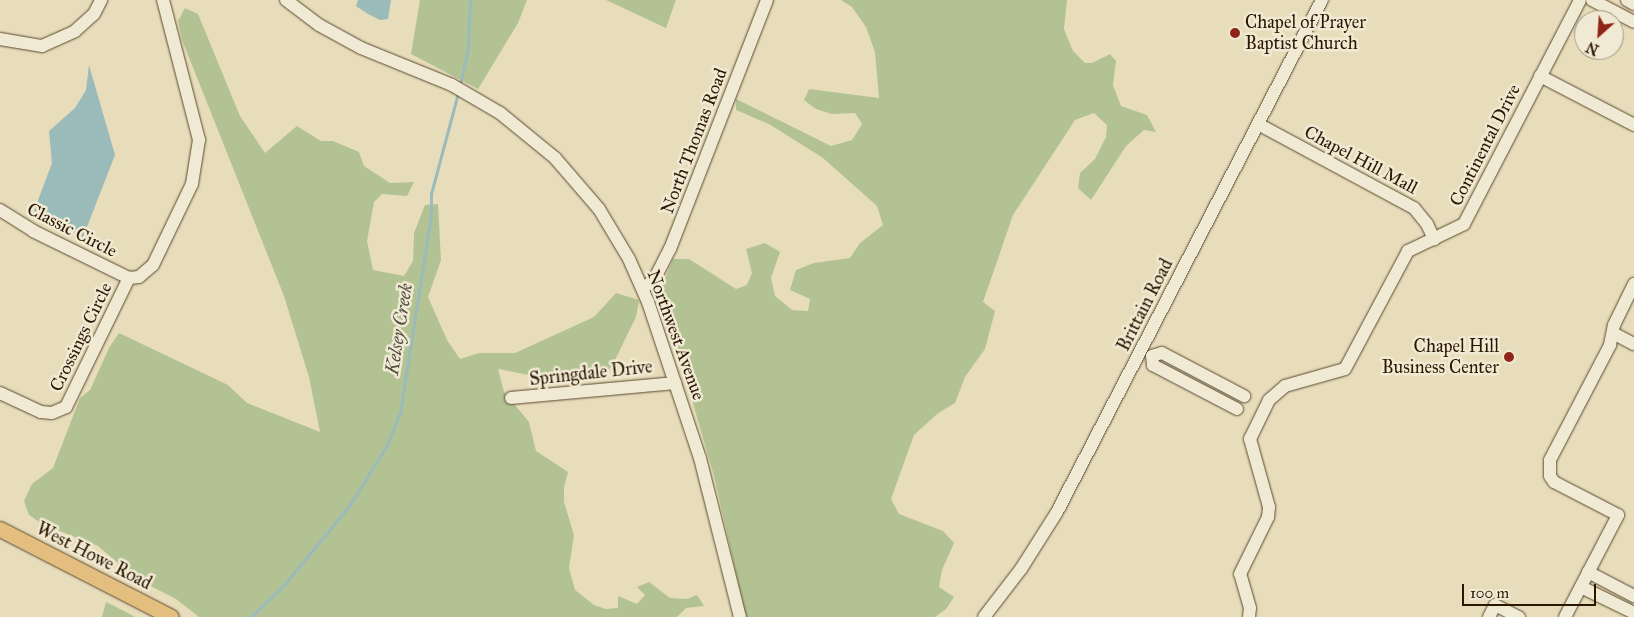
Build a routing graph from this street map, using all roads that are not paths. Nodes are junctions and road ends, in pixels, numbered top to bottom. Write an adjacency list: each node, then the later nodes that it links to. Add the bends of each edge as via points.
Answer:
1 (101, 0): 11 (street, via 94,14 75,31 42,46)
2 (163, 0): 17 (street, Crossings Circle, via 199,140 192,184 153,265 139,277)
3 (286, 0): 19 (street, Northwest Avenue, via 320,25 361,48 457,88 522,130 565,168 612,229)
4 (767, 0): 19 (street, North Thomas Road, via 670,249 654,280)
5 (1322, 0): 13 (street, Brittain Road)
6 (1580, 0): 12 (street, Continental Drive)
7 (1592, 0): 10 (street)
8 (1627, 0): 9 (street)
9 (1634, 4)
10 (1634, 22)
11 (0, 39)
12 (1540, 76): 14 (street); 16 (street, Continental Drive, via 1468,219)
13 (1258, 124): 16 (street, Chapel Hill Mall, via 1414,208); 22 (street, Brittain Road)
14 (1634, 125)
15 (0, 210): 17 (street, Classic Circle, via 33,231)
16 (1434, 239): 36 (street, Continental Drive, via 1406,254 1348,367 1342,372 1308,378 1277,391 1271,395 1254,427 1250,444 1269,507 1268,517 1240,574 1250,608)
17 (129, 278): 24 (street, Crossings Circle, via 66,407 52,413 41,412)
18 (1634, 284): 20 (street)
19 (643, 288): 23 (street, Northwest Avenue)
20 (1614, 333): 21 (street); 29 (street, via 1549,466 1554,482 1618,514)
21 (1634, 344)
22 (1146, 353): 25 (street, via 1162,353); 27 (street, via 1153,365); 35 (street, Brittain Road, via 1048,528)
23 (675, 383): 26 (street, Springdale Drive); 34 (street, Northwest Avenue, via 713,503)
24 (0, 393)
25 (1244, 396)
26 (511, 398)
27 (1237, 409)
28 (0, 529): 33 (main road, West Howe Road)
29 (1588, 572): 30 (street); 31 (street)
30 (1581, 587): 32 (street); 39 (street)
31 (1634, 596)
32 (1634, 614)
33 (171, 617)
34 (740, 617)
35 (984, 617)
36 (1248, 617)
37 (1489, 617): 38 (street, via 1495,605)
38 (1519, 617)
39 (1565, 617)

